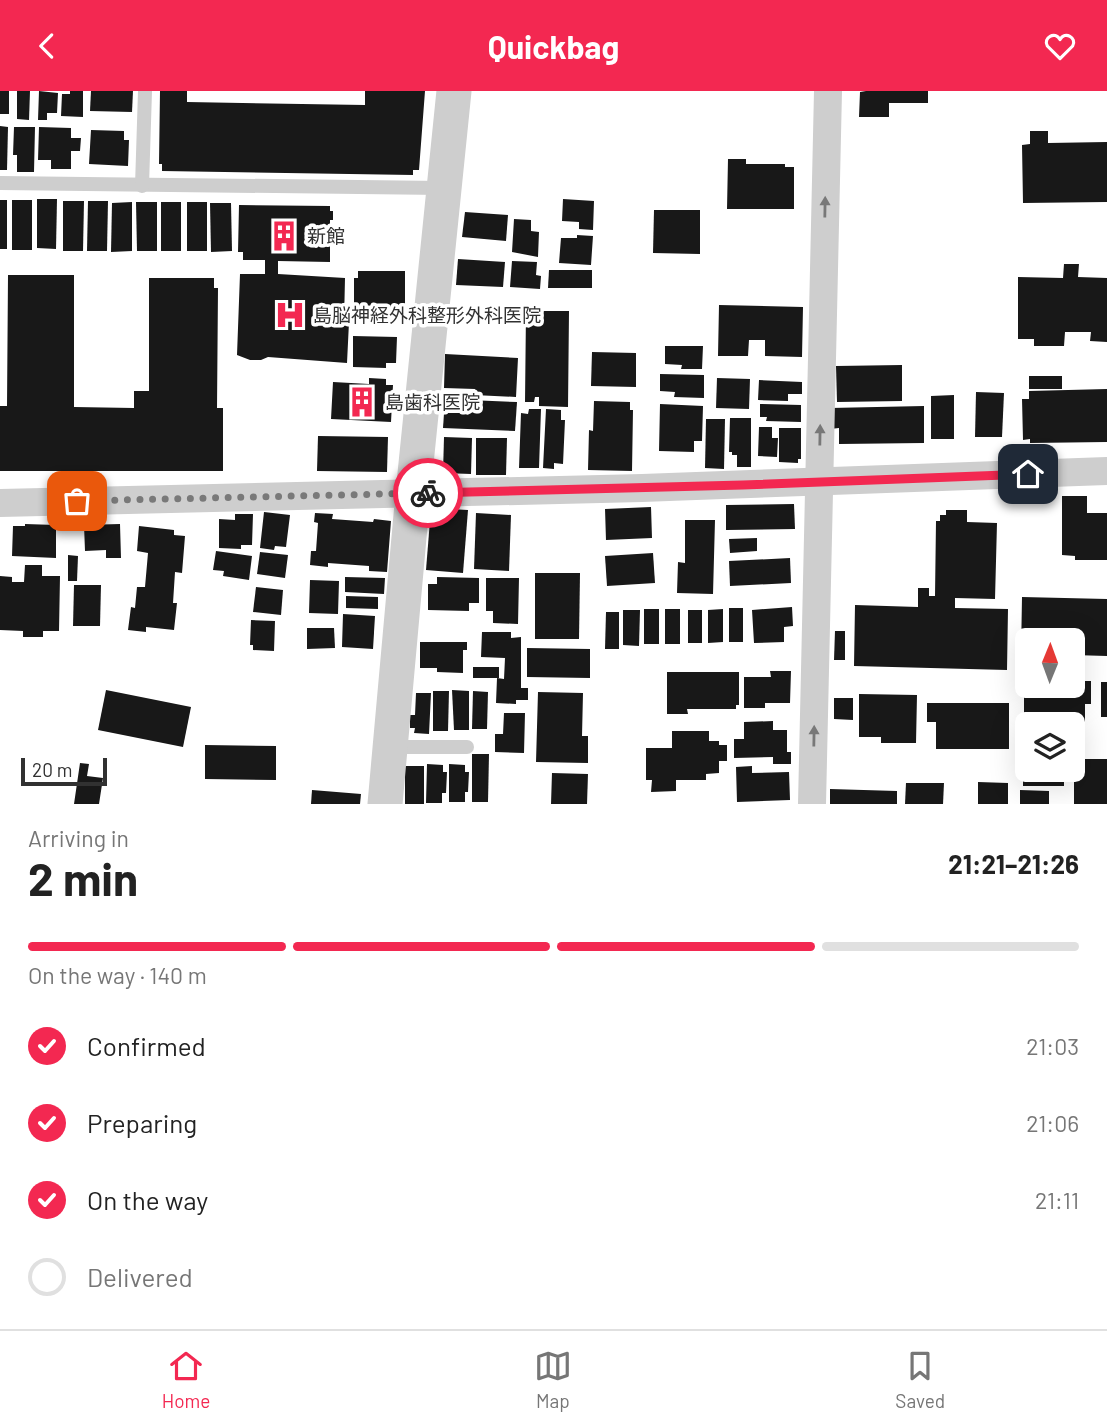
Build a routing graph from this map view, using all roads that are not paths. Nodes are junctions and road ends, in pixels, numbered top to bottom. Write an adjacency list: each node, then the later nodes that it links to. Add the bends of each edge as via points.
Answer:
1 (145, 91): 5 (lane)
2 (454, 91): 6 (street)
3 (828, 91): 8 (street, one-way to 3)
4 (0, 183): 5 (lane)
5 (142, 186): 6 (lane)
6 (443, 188): 9 (street)
7 (1107, 471): 8 (street)
8 (819, 483): 9 (street); 14 (street, one-way to 8)
9 (413, 493): 10 (street); 11 (street)
10 (0, 503)
11 (389, 747): 12 (lane); 13 (street)
12 (467, 747)
13 (385, 804)
14 (812, 804)

